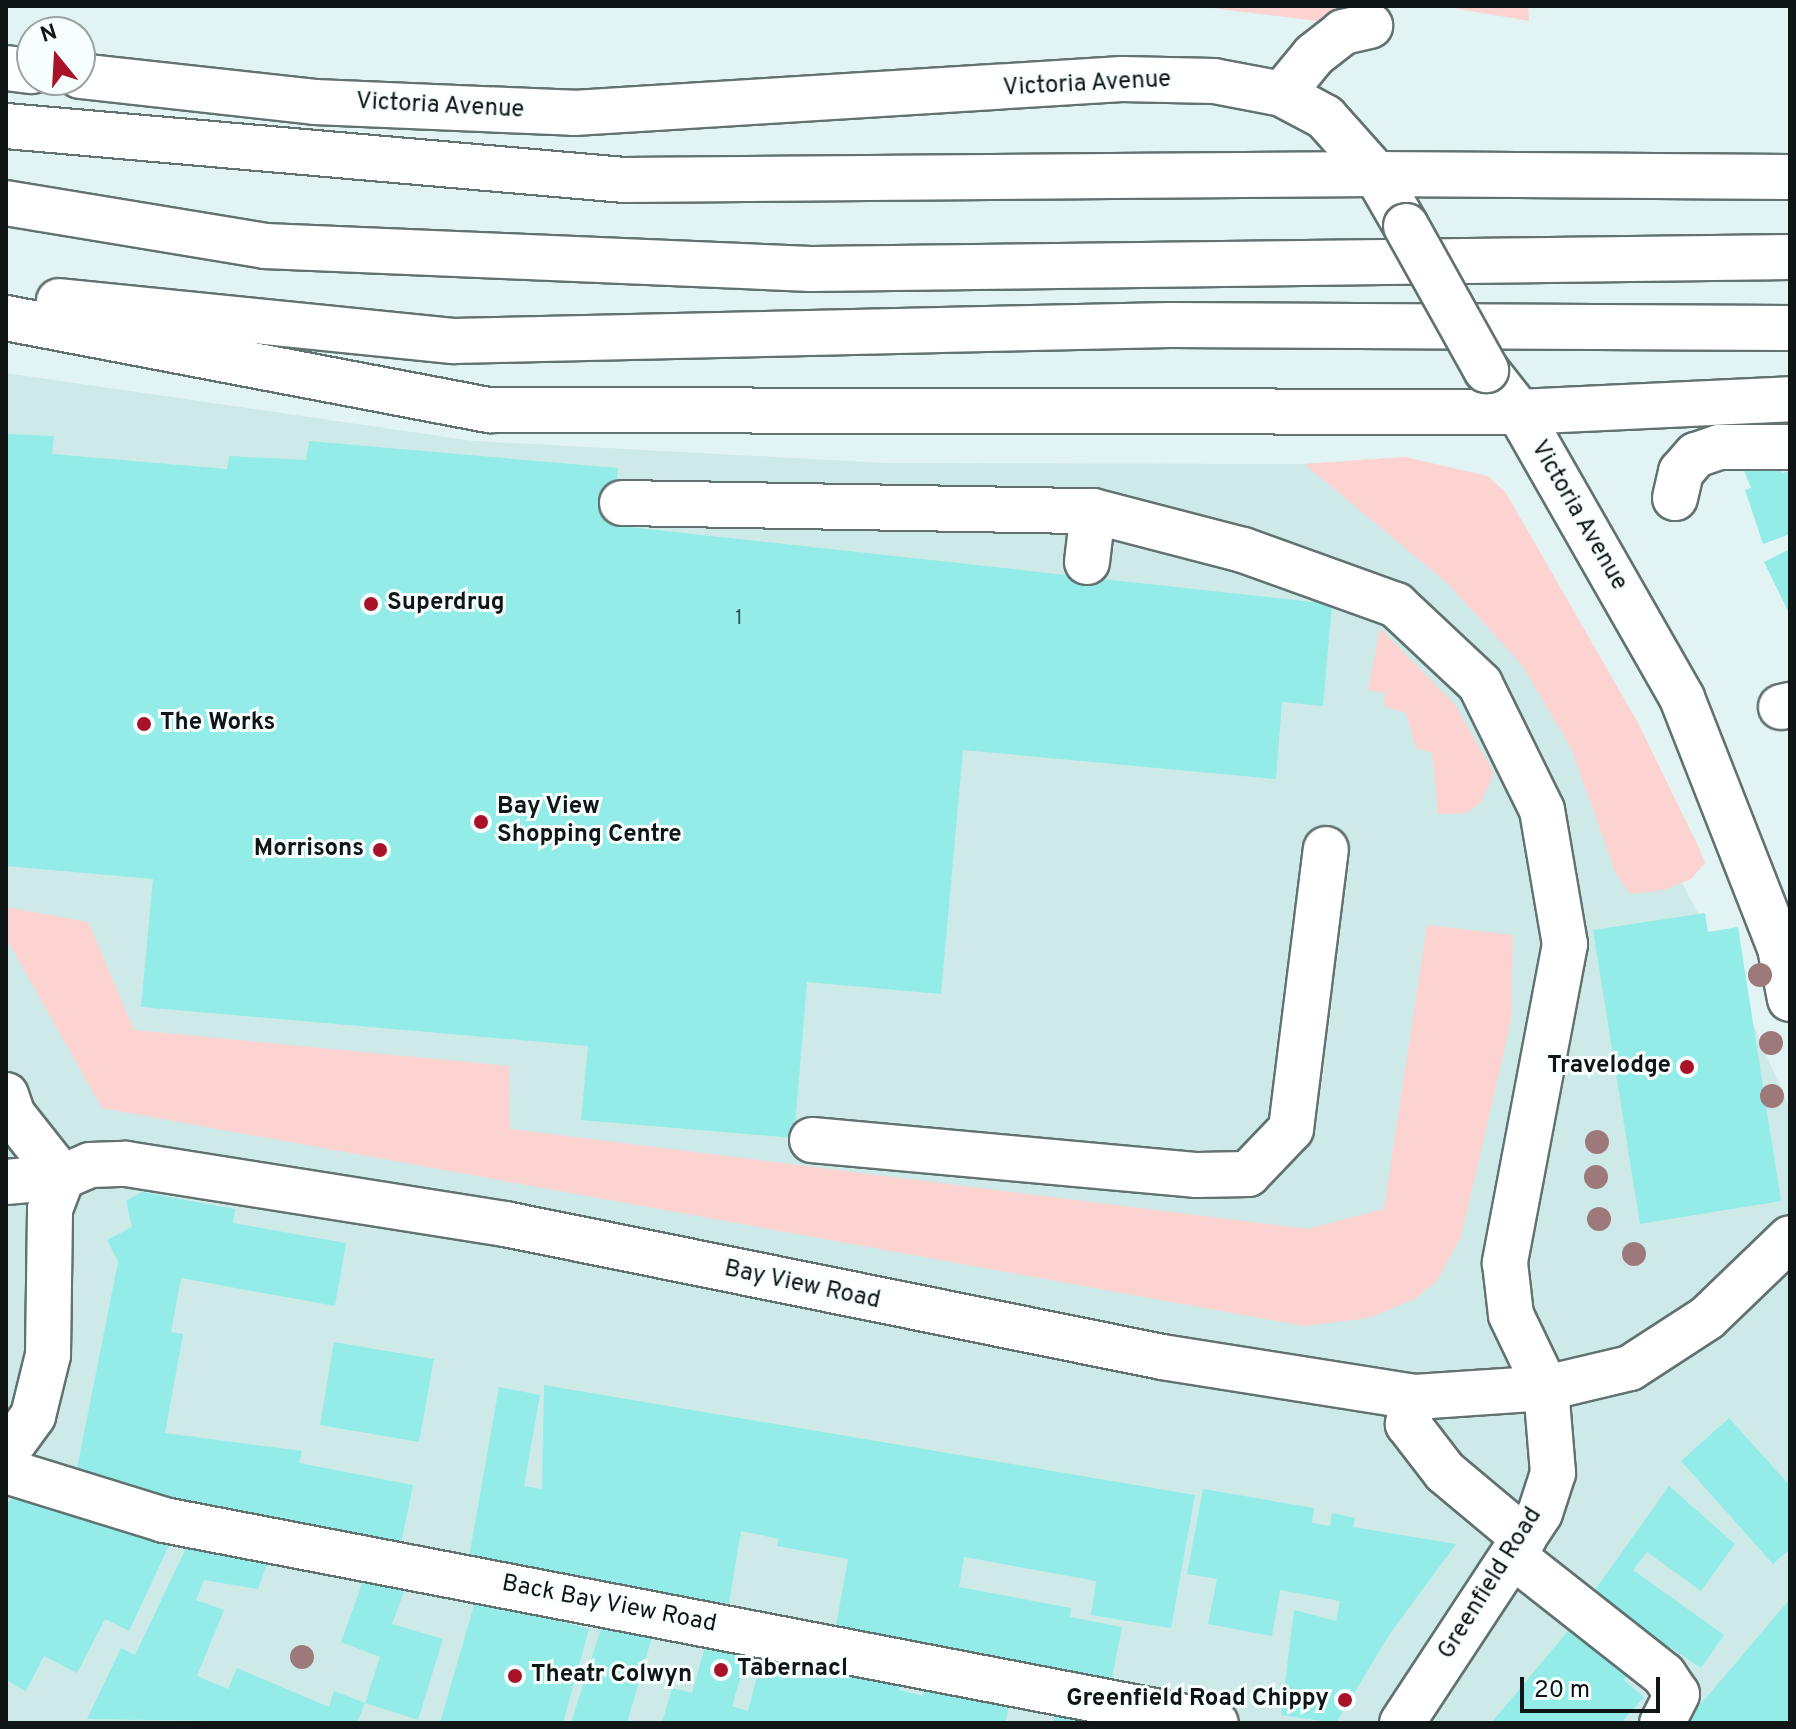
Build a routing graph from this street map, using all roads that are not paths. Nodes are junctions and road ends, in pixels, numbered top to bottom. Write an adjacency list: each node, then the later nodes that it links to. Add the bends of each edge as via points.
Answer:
1 (1370, 26): 3 (main road, via 1343,32 1323,47)
2 (96, 78): 3 (main road, Victoria Avenue, via 315,102 574,113 1122,79 1214,81)
3 (1282, 94): 5 (main road, Victoria Avenue, via 1325,117)
4 (6, 126): 5 (main road, via 624,180)
5 (1376, 174): 6 (main road); 13 (main road, Victoria Avenue, bridge, via 1486,370)
6 (1790, 177)
7 (6, 203): 8 (main road, via 265,246 811,269)
8 (1790, 257)
9 (6, 296): 11 (main road, via 453,341 1170,325)
10 (6, 318): 13 (main road, via 490,410)
11 (1790, 328)
12 (1790, 399): 13 (main road)
13 (1519, 412): 20 (main road, Victoria Avenue, via 1682,698 1780,948)
14 (1790, 447): 15 (main road, via 1719,447 1696,455 1681,472)
15 (1675, 498)
16 (622, 503): 17 (main road)
17 (1093, 511): 18 (main road); 26 (main road, via 1243,550 1396,605 1480,684 1542,810 1565,944 1505,1263 1511,1315)
18 (1087, 562)
19 (1326, 849): 22 (main road, via 1291,1129 1248,1174 1197,1175)
20 (1790, 999)
21 (6, 1095): 23 (main road, via 13,1115)
22 (812, 1140)
23 (62, 1177): 24 (main road, Bay View Road); 27 (main road, Bay View Road, via 90,1165 126,1164 505,1224 1162,1357); 28 (main road, via 50,1209 48,1355 33,1416)
24 (6, 1182)
25 (1790, 1238): 26 (main road, via 1707,1318 1630,1368)
26 (1546, 1388): 27 (main road, Bay View Road); 30 (main road, Greenfield Road, via 1553,1473 1540,1513)
27 (1415, 1397): 30 (main road, via 1408,1424 1445,1472)
28 (6, 1453)
29 (6, 1471): 31 (main road, Back Bay View Road, via 164,1520)
30 (1518, 1547): 32 (main road, Greenfield Road); 33 (main road, via 1664,1675 1677,1694)
31 (1216, 1723)
32 (1402, 1723)
33 (1662, 1723)

